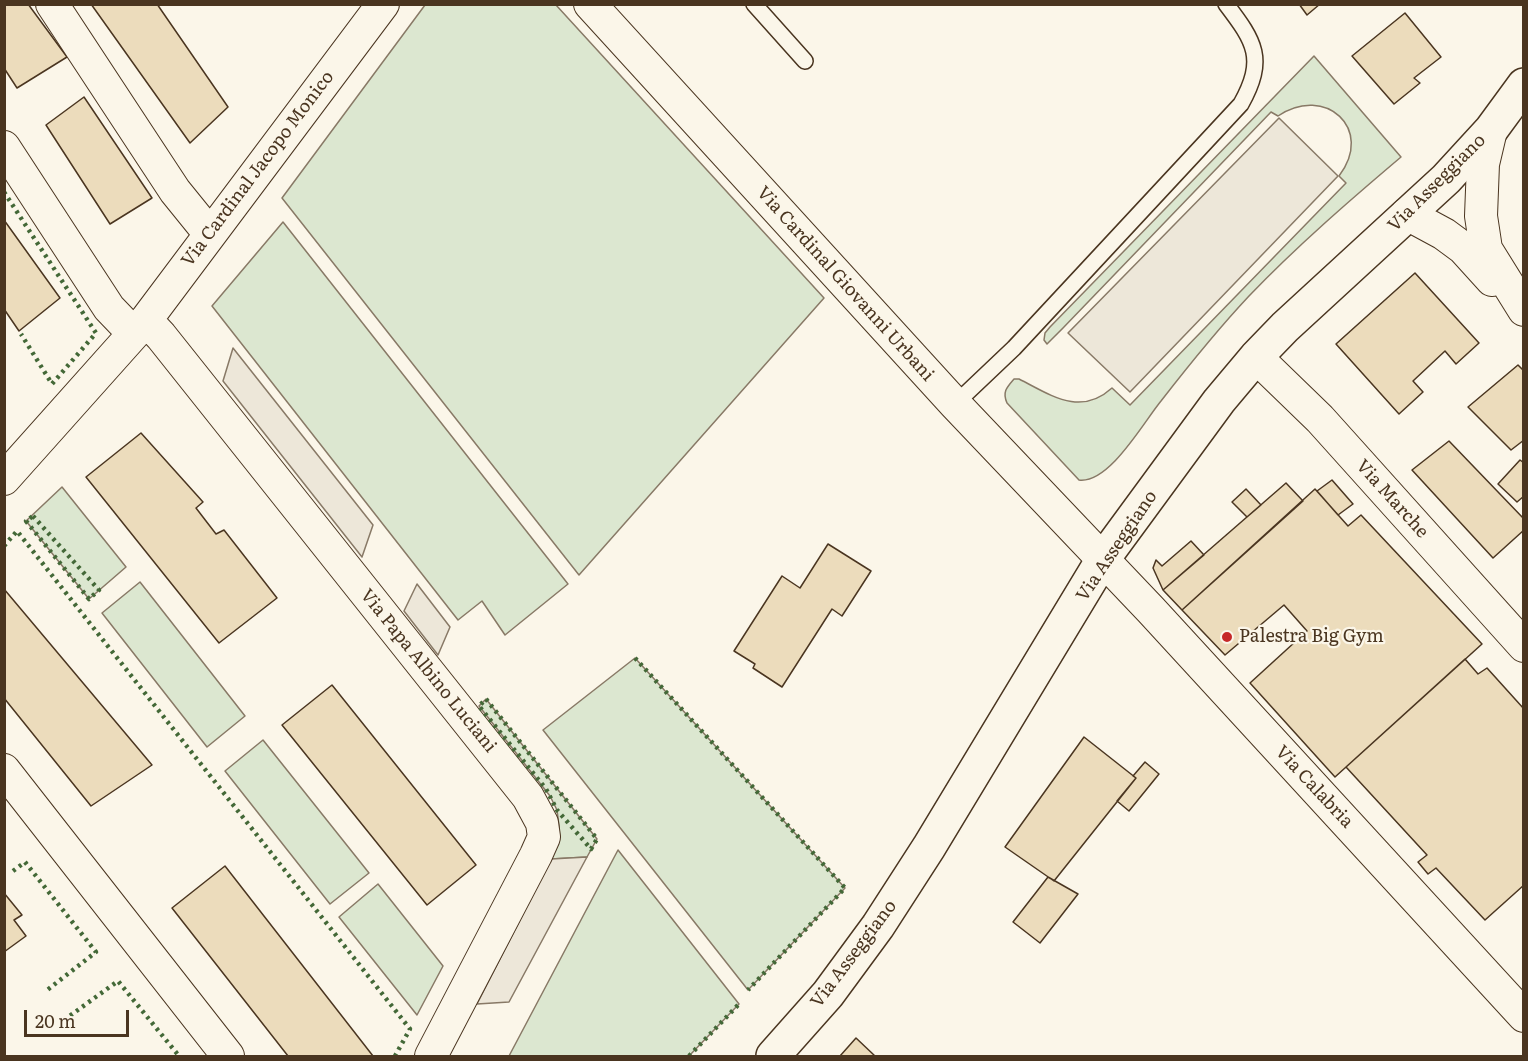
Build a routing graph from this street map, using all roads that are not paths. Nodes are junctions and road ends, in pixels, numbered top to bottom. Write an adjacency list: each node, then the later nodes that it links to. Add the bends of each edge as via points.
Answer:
1 (52, 4): 11 (street, via 175,191)
2 (383, 4): 11 (street, Via Cardinal Jacopo Monico)
3 (590, 4): 15 (street, Via Cardinal Giovanni Urbani)
4 (754, 4): 6 (lane)
5 (1226, 4): 15 (lane, via 1256,54 1251,87 1241,104 1014,348)
6 (804, 61)
7 (1524, 85): 8 (street, Via Asseggiano)
8 (1491, 130): 10 (street, Via Asseggiano); 12 (street, via 1483,164 1481,216 1486,249)
9 (4, 147): 13 (street, via 109,308)
10 (1407, 214): 12 (street, via 1462,248); 14 (street, Via Asseggiano)
11 (209, 233): 13 (street, Via Cardinal Jacopo Monico)
12 (1524, 311)
13 (140, 326): 16 (street, Via Cardinal Jacopo Monico); 22 (street, Via Papa Albino Luciani, via 161,336 528,797 542,823 544,837 536,855)
14 (1256, 357): 17 (street, Via Asseggiano); 18 (street, Via Marche, via 1320,419)
15 (955, 405): 17 (street, Via Cardinal Giovanni Urbani)
16 (4, 479)
17 (1103, 559): 20 (street, Via Calabria); 23 (street, Via Asseggiano, via 878,926 828,994)
18 (1524, 645)
19 (4, 770): 21 (street)
20 (1524, 1016)
21 (228, 1056)
22 (431, 1056)
23 (772, 1056)

